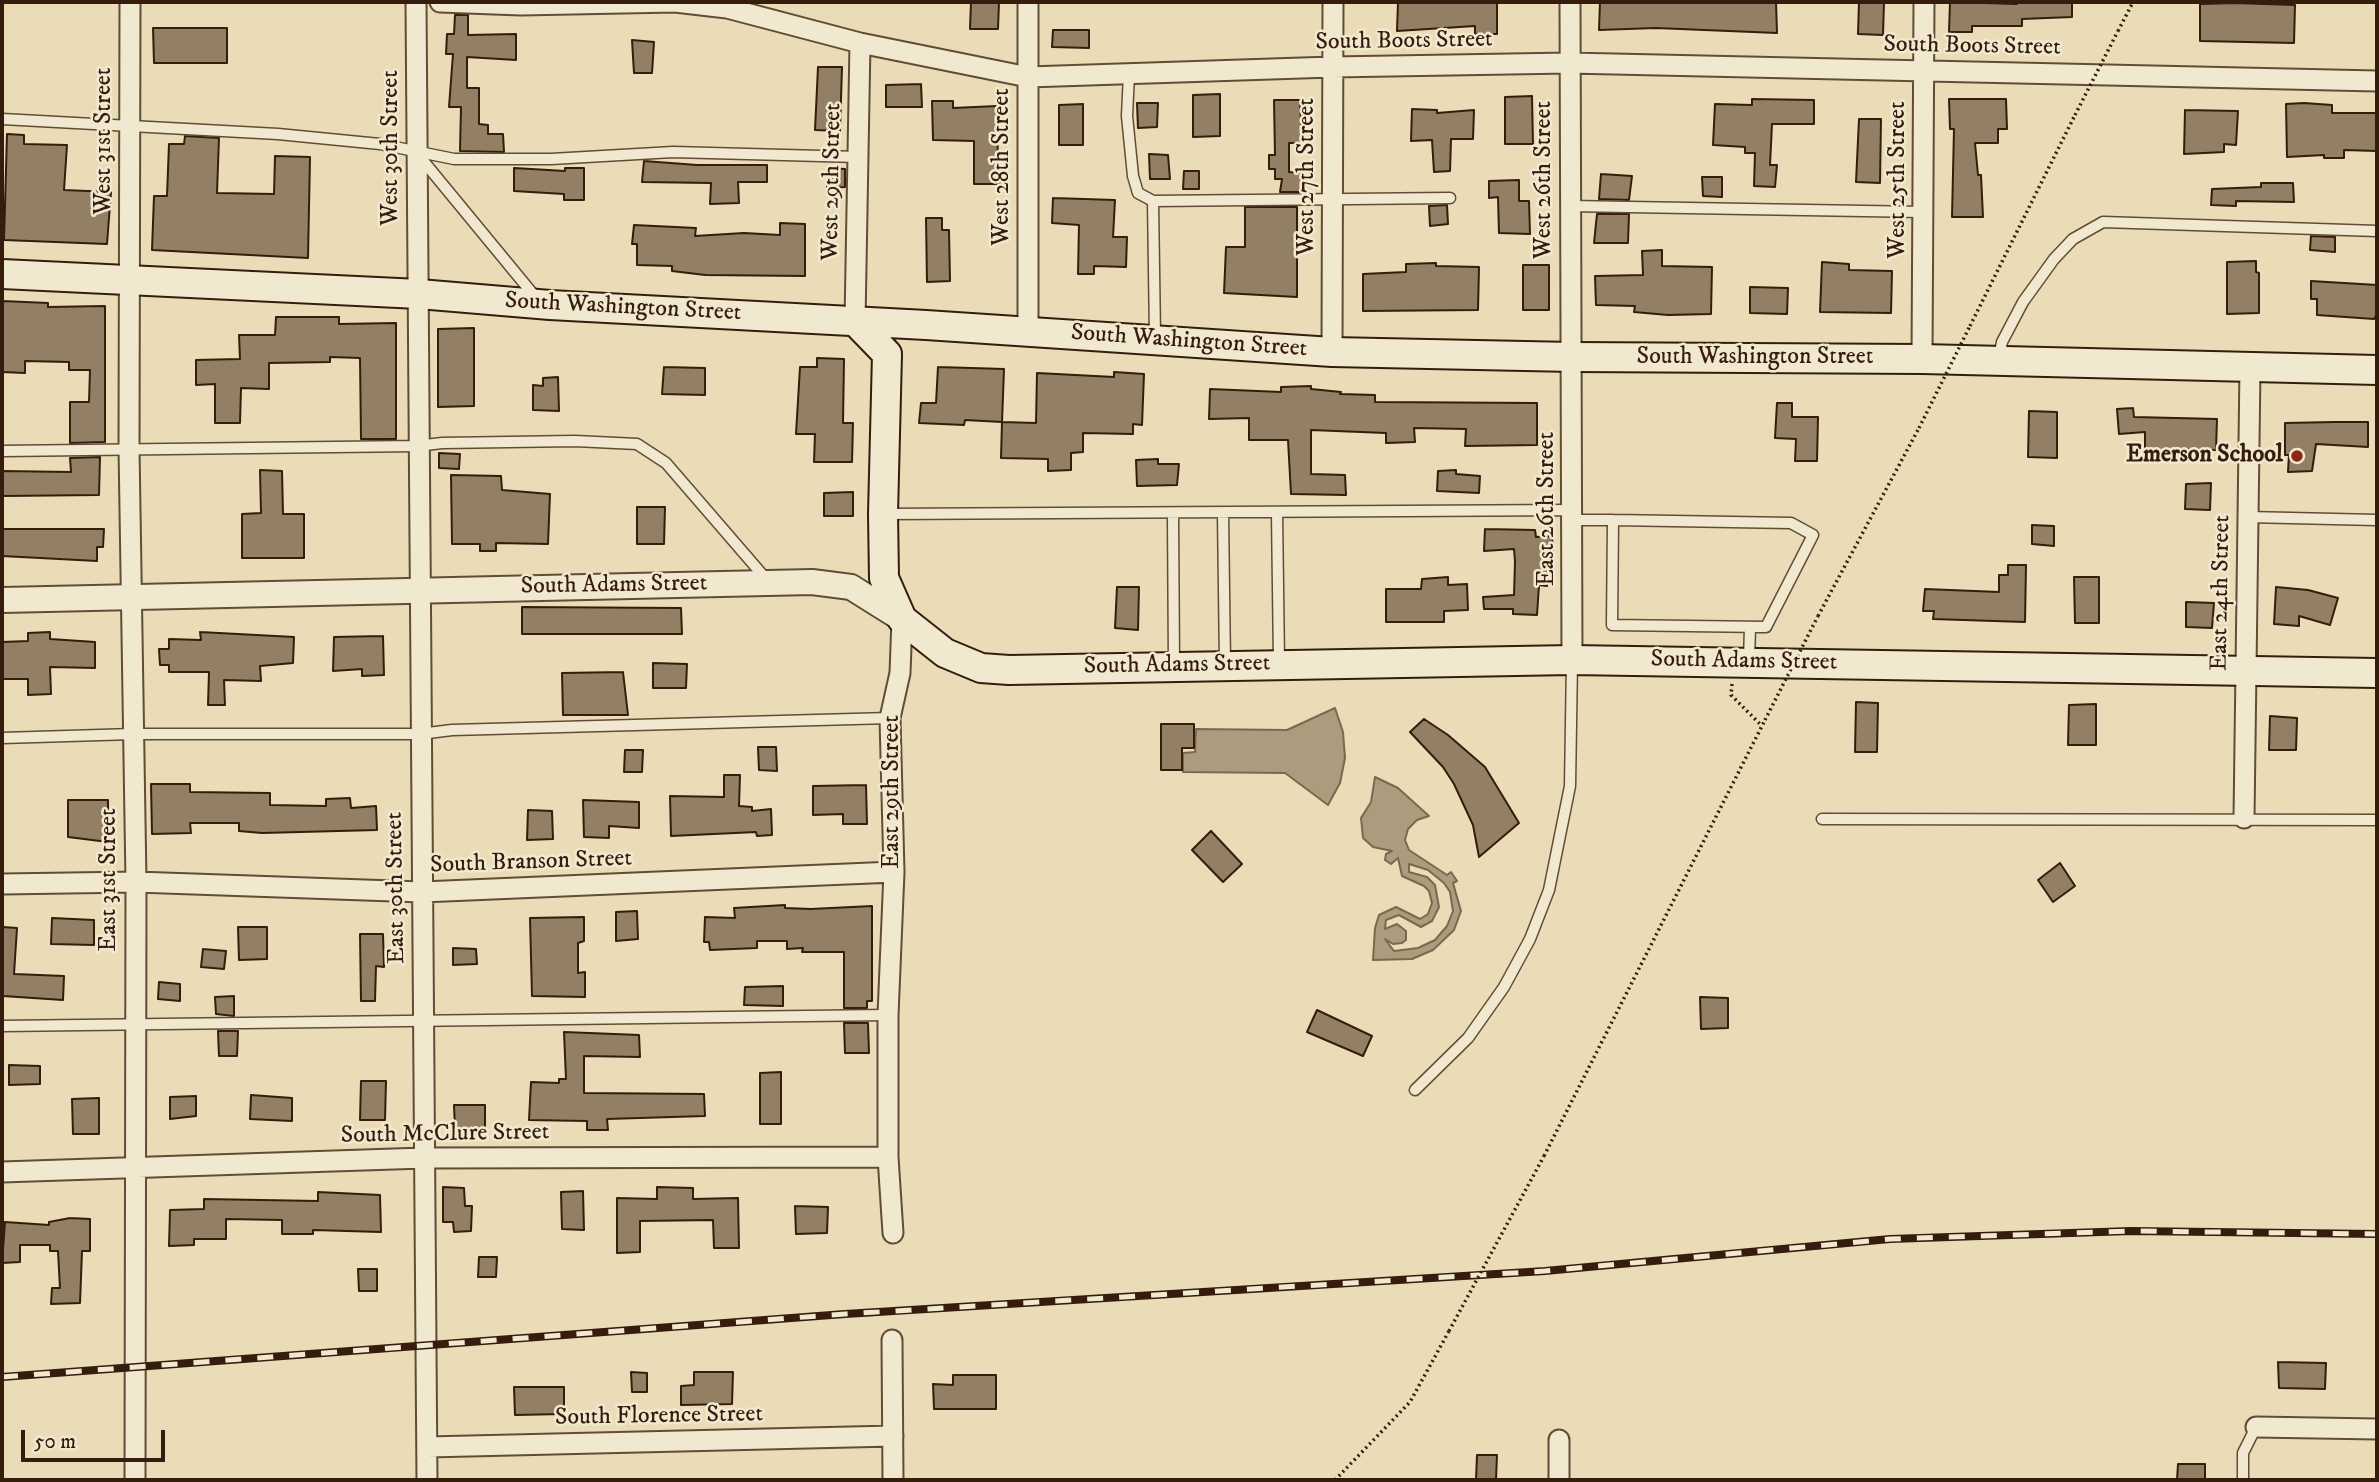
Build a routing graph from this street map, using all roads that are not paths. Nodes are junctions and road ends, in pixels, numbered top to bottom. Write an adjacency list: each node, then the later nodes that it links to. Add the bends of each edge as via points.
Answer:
1 (130, 2): 17 (street, West 31st Street)
2 (416, 2): 18 (street, West 30th Street)
3 (440, 2): 8 (street, South Boots Street)
4 (1028, 2): 14 (street, West 28th Street)
5 (1333, 2): 11 (street, West 27th Street)
6 (1570, 2): 10 (street, West 26th Street)
7 (1924, 2): 12 (street, West 25th Street)
8 (521, 4): 9 (street, South Boots Street, via 675,2 727,8)
9 (860, 43): 14 (street, South Boots Street); 19 (street, West 29th Street)
10 (1569, 63): 11 (street, South Boots Street); 12 (street, South Boots Street); 23 (street, West 26th Street)
11 (1332, 67): 13 (street, South Boots Street); 21 (street, West 27th Street)
12 (1924, 71): 15 (street, South Boots Street); 24 (street, West 25th Street)
13 (1129, 74): 14 (street, South Boots Street); 22 (lane, via 1127,116 1133,176 1138,193)
14 (1028, 78): 32 (street, West 28th Street)
15 (2377, 81)
16 (2, 118): 17 (lane)
17 (130, 124): 18 (lane, via 380,144); 27 (street, West 31st Street)
18 (416, 153): 19 (lane, via 454,159 673,152); 28 (street, West 30th Street); 29 (lane)
19 (858, 157): 30 (street, West 29th Street)
20 (1450, 198): 21 (lane)
21 (1332, 200): 22 (lane); 34 (street, West 27th Street)
22 (1153, 201): 33 (lane)
23 (1569, 206): 24 (lane); 36 (street, West 26th Street)
24 (1923, 212): 37 (street, West 25th Street)
25 (2377, 231): 38 (lane, via 2103,222 2073,239 2054,259 2023,302 2002,342)
26 (2, 274): 27 (main road, South Washington Street)
27 (129, 280): 28 (main road, South Washington Street); 42 (street, East 31st Street)
28 (418, 294): 29 (main road, South Washington Street); 41 (street, East 30th Street)
29 (542, 304): 30 (main road, South Washington Street)
30 (855, 321): 31 (main road, South Washington Street); 35 (main road)
31 (926, 325): 32 (main road, South Washington Street); 35 (main road)
32 (1028, 332): 33 (main road, South Washington Street)
33 (1155, 340): 34 (main road, South Washington Street)
34 (1332, 352): 36 (main road, South Washington Street)
35 (887, 355): 46 (main road, East 29th Street)
36 (1573, 357): 37 (main road, South Washington Street); 48 (street, East 26th Street)
37 (1922, 359): 38 (main road, South Washington Street)
38 (1999, 361): 39 (main road, South Washington Street)
39 (2250, 368): 40 (main road, South Washington Street); 49 (street, East 24th Street)
40 (2377, 370)
41 (417, 446): 42 (lane); 52 (lane, via 575,441 637,444 667,463); 53 (street, East 30th Street)
42 (129, 448): 43 (lane); 54 (street, East 31st Street)
43 (2, 451)
44 (1223, 513): 45 (lane); 47 (lane); 61 (lane)
45 (1277, 513): 48 (lane); 60 (lane)
46 (883, 514): 47 (lane); 56 (main road, East 29th Street, via 884,578)
47 (1172, 514): 62 (lane)
48 (1573, 515): 50 (lane); 58 (street, East 26th Street)
49 (2247, 517): 51 (lane); 63 (street, East 24th Street)
50 (1613, 520): 57 (lane, via 1612,625); 57 (lane, via 1791,523 1813,535 1766,627)
51 (2377, 520)
52 (769, 583): 53 (street, South Adams Street); 56 (street, South Adams Street, via 851,587)
53 (419, 591): 54 (street, South Adams Street); 67 (street, East 30th Street)
54 (130, 598): 55 (street, South Adams Street); 66 (street, East 31st Street)
55 (2, 600)
56 (902, 619): 62 (main road, South Adams Street, via 945,653 981,668); 65 (street, East 29th Street, via 900,673)
57 (1750, 627): 59 (lane)
58 (1573, 660): 59 (main road, South Adams Street); 60 (main road, South Adams Street); 80 (lane, via 1570,786 1549,890 1504,987 1468,1038)
59 (1749, 662): 63 (main road, South Adams Street)
60 (1279, 664): 61 (main road, South Adams Street)
61 (1225, 665): 62 (main road, South Adams Street)
62 (1174, 667)
63 (2245, 671): 64 (main road, South Adams Street); 69 (street, East 24th Street)
64 (2377, 673)
65 (890, 718): 67 (lane); 72 (street, East 29th Street)
66 (133, 734): 67 (lane); 68 (lane); 73 (street, East 31st Street)
67 (420, 734): 75 (street, East 30th Street)
68 (2, 738)
69 (2244, 818): 70 (lane); 71 (lane)
70 (1822, 819)
71 (2377, 820)
72 (894, 872): 75 (street, South Branson Street); 76 (street, East 29th Street)
73 (136, 882): 74 (street, South Branson Street); 75 (street, South Branson Street); 78 (street, East 31st Street)
74 (2, 884)
75 (422, 892): 77 (street, East 30th Street)
76 (888, 1015): 77 (lane); 81 (street, East 29th Street)
77 (423, 1022): 78 (lane); 82 (street, East 30th Street)
78 (135, 1023): 79 (lane); 83 (street, East 31st Street)
79 (2, 1026)
80 (1415, 1090)
81 (888, 1157): 82 (street, South McClure Street); 85 (street, East 29th Street)
82 (424, 1158): 83 (street, South McClure Street); 91 (street, East 30th Street)
83 (135, 1165): 84 (street, South McClure Street); 92 (street, East 31st Street)
84 (2, 1172)
85 (893, 1233)
86 (892, 1340): 89 (street)
87 (2256, 1426): 88 (street); 96 (lane, via 2244,1453)
88 (2377, 1429)
89 (894, 1436): 91 (street, South Florence Street); 94 (street)
90 (1559, 1440): 95 (street)
91 (427, 1447): 93 (street, East 30th Street)
92 (135, 1480)
93 (427, 1480)
94 (893, 1480)
95 (1559, 1480)
96 (2243, 1480)

